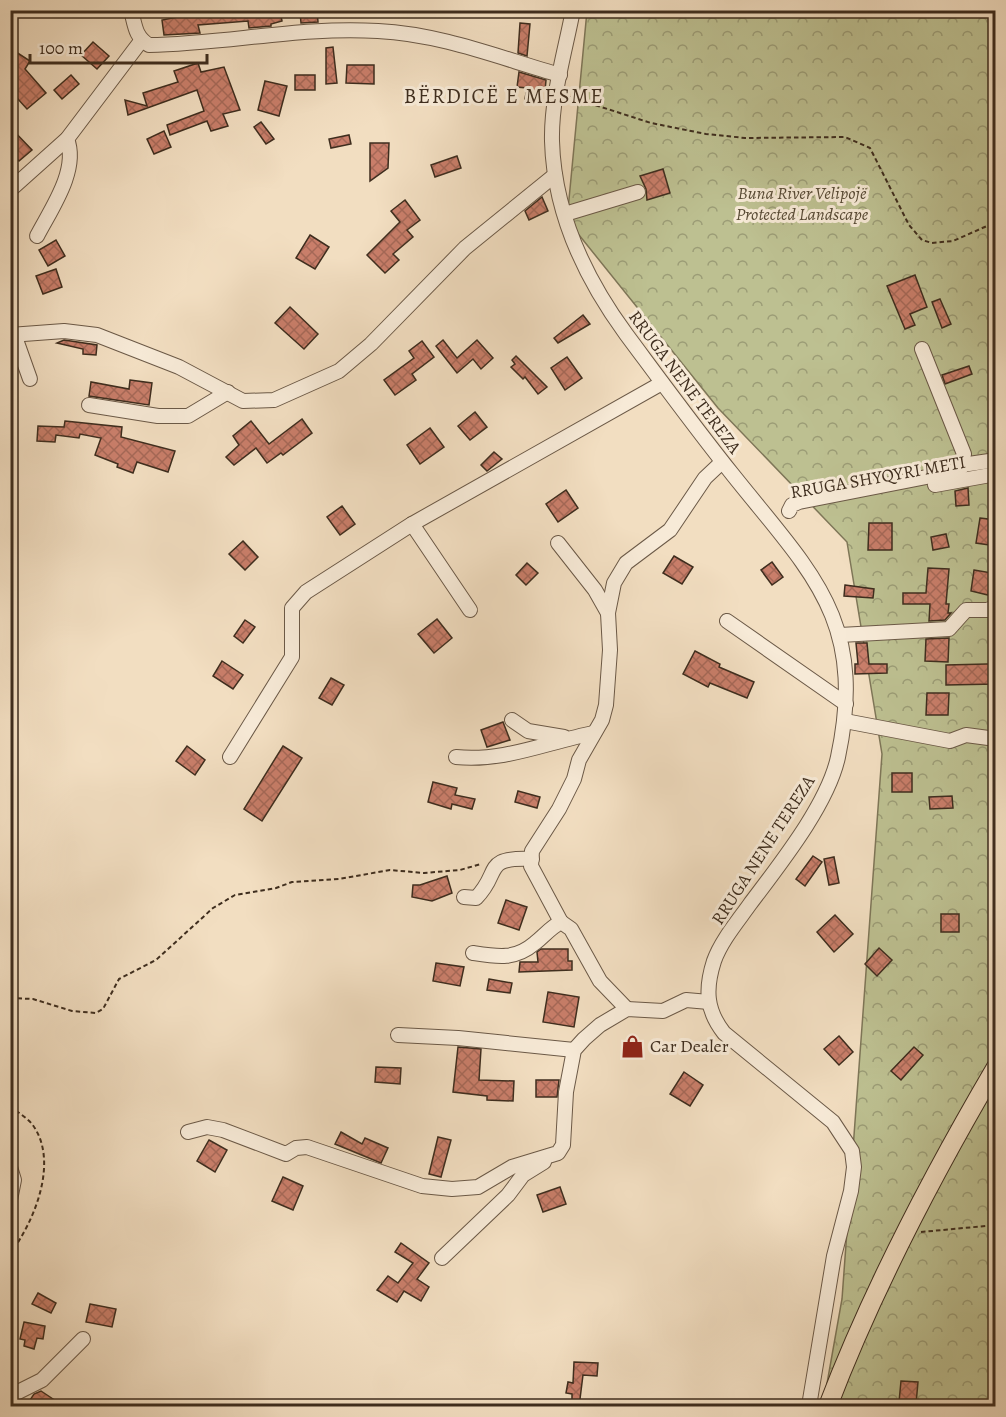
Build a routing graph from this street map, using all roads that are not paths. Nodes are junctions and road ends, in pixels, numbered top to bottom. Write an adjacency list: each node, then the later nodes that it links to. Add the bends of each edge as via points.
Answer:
1 (130, 10): 3 (street)
2 (573, 10): 4 (street, RRUGA NENE TEREZA)
3 (141, 41): 4 (street, via 161,45 377,30 445,40); 5 (street)
4 (560, 75): 6 (street, RRUGA NENE TEREZA, via 552,139)
5 (67, 139): 7 (street); 10 (street, via 70,163)
6 (555, 175): 9 (street, RRUGA NENE TEREZA); 15 (street, via 465,248 372,344 339,370 274,400 243,401)
7 (10, 190)
8 (638, 192): 9 (street)
9 (565, 214): 14 (street, RRUGA NENE TEREZA, via 585,269 606,307)
10 (37, 236)
11 (12, 335): 13 (street); 15 (street, via 64,331 97,336 179,367)
12 (922, 349): 19 (street, via 964,454)
13 (30, 379)
14 (662, 383): 18 (street, RRUGA NENE TEREZA); 23 (street)
15 (228, 392): 16 (street, via 188,416 158,416)
16 (88, 405)
17 (996, 460): 19 (street)
18 (722, 462): 22 (street, RRUGA NENE TEREZA); 27 (street, via 705,478 670,530 626,563 614,583)
19 (962, 465): 21 (street, via 952,472 799,502)
20 (996, 474): 21 (street, RRUGA SHYQYRI METI)
21 (789, 511): 22 (street, RRUGA SHYQYRI METI)
22 (768, 519): 29 (street, RRUGA NENE TEREZA, via 819,584)
23 (412, 524): 26 (street); 37 (street, via 306,592 292,608 292,657)
24 (558, 543): 27 (street)
25 (996, 607): 29 (street, via 966,610 949,629)
26 (470, 610)
27 (608, 613): 33 (street, via 606,705)
28 (727, 621): 30 (street)
29 (840, 635): 30 (street, RRUGA NENE TEREZA)
30 (846, 704): 32 (street, RRUGA NENE TEREZA)
31 (512, 720): 34 (street, via 528,731)
32 (845, 721): 35 (street, via 950,741 966,735); 42 (street, RRUGA NENE TEREZA, via 835,768 821,800 715,959)
33 (594, 733): 34 (street); 38 (street, via 559,809 532,851)
34 (568, 738): 36 (street, via 496,757)
35 (996, 739)
36 (456, 757)
37 (230, 758)
38 (532, 859): 39 (street, via 502,860 476,898); 40 (street, via 540,886)
39 (464, 897)
40 (561, 922): 41 (street, via 516,956); 43 (street, via 571,929 600,981)
41 (473, 953)
42 (709, 1002): 43 (street, via 686,1000 663,1011); 54 (street, RRUGA NENE TEREZA, via 713,1019 724,1033 833,1122 852,1151 851,1191 834,1256)
43 (627, 1009): 45 (street, via 600,1025)
44 (398, 1035): 45 (street)
45 (574, 1050): 48 (street, via 566,1092 563,1145)
46 (996, 1067): 55 (main road, via 904,1233)
47 (188, 1132): 48 (street, via 207,1127 223,1130 286,1154 307,1147 422,1186 452,1189 477,1187 512,1167)
48 (550, 1158): 51 (street, via 523,1175 508,1195)
49 (10, 1167): 50 (street, via 14,1180)
50 (10, 1200)
51 (442, 1258)
52 (83, 1339): 53 (street, via 42,1380)
53 (10, 1396)
54 (809, 1407)
55 (828, 1407)

